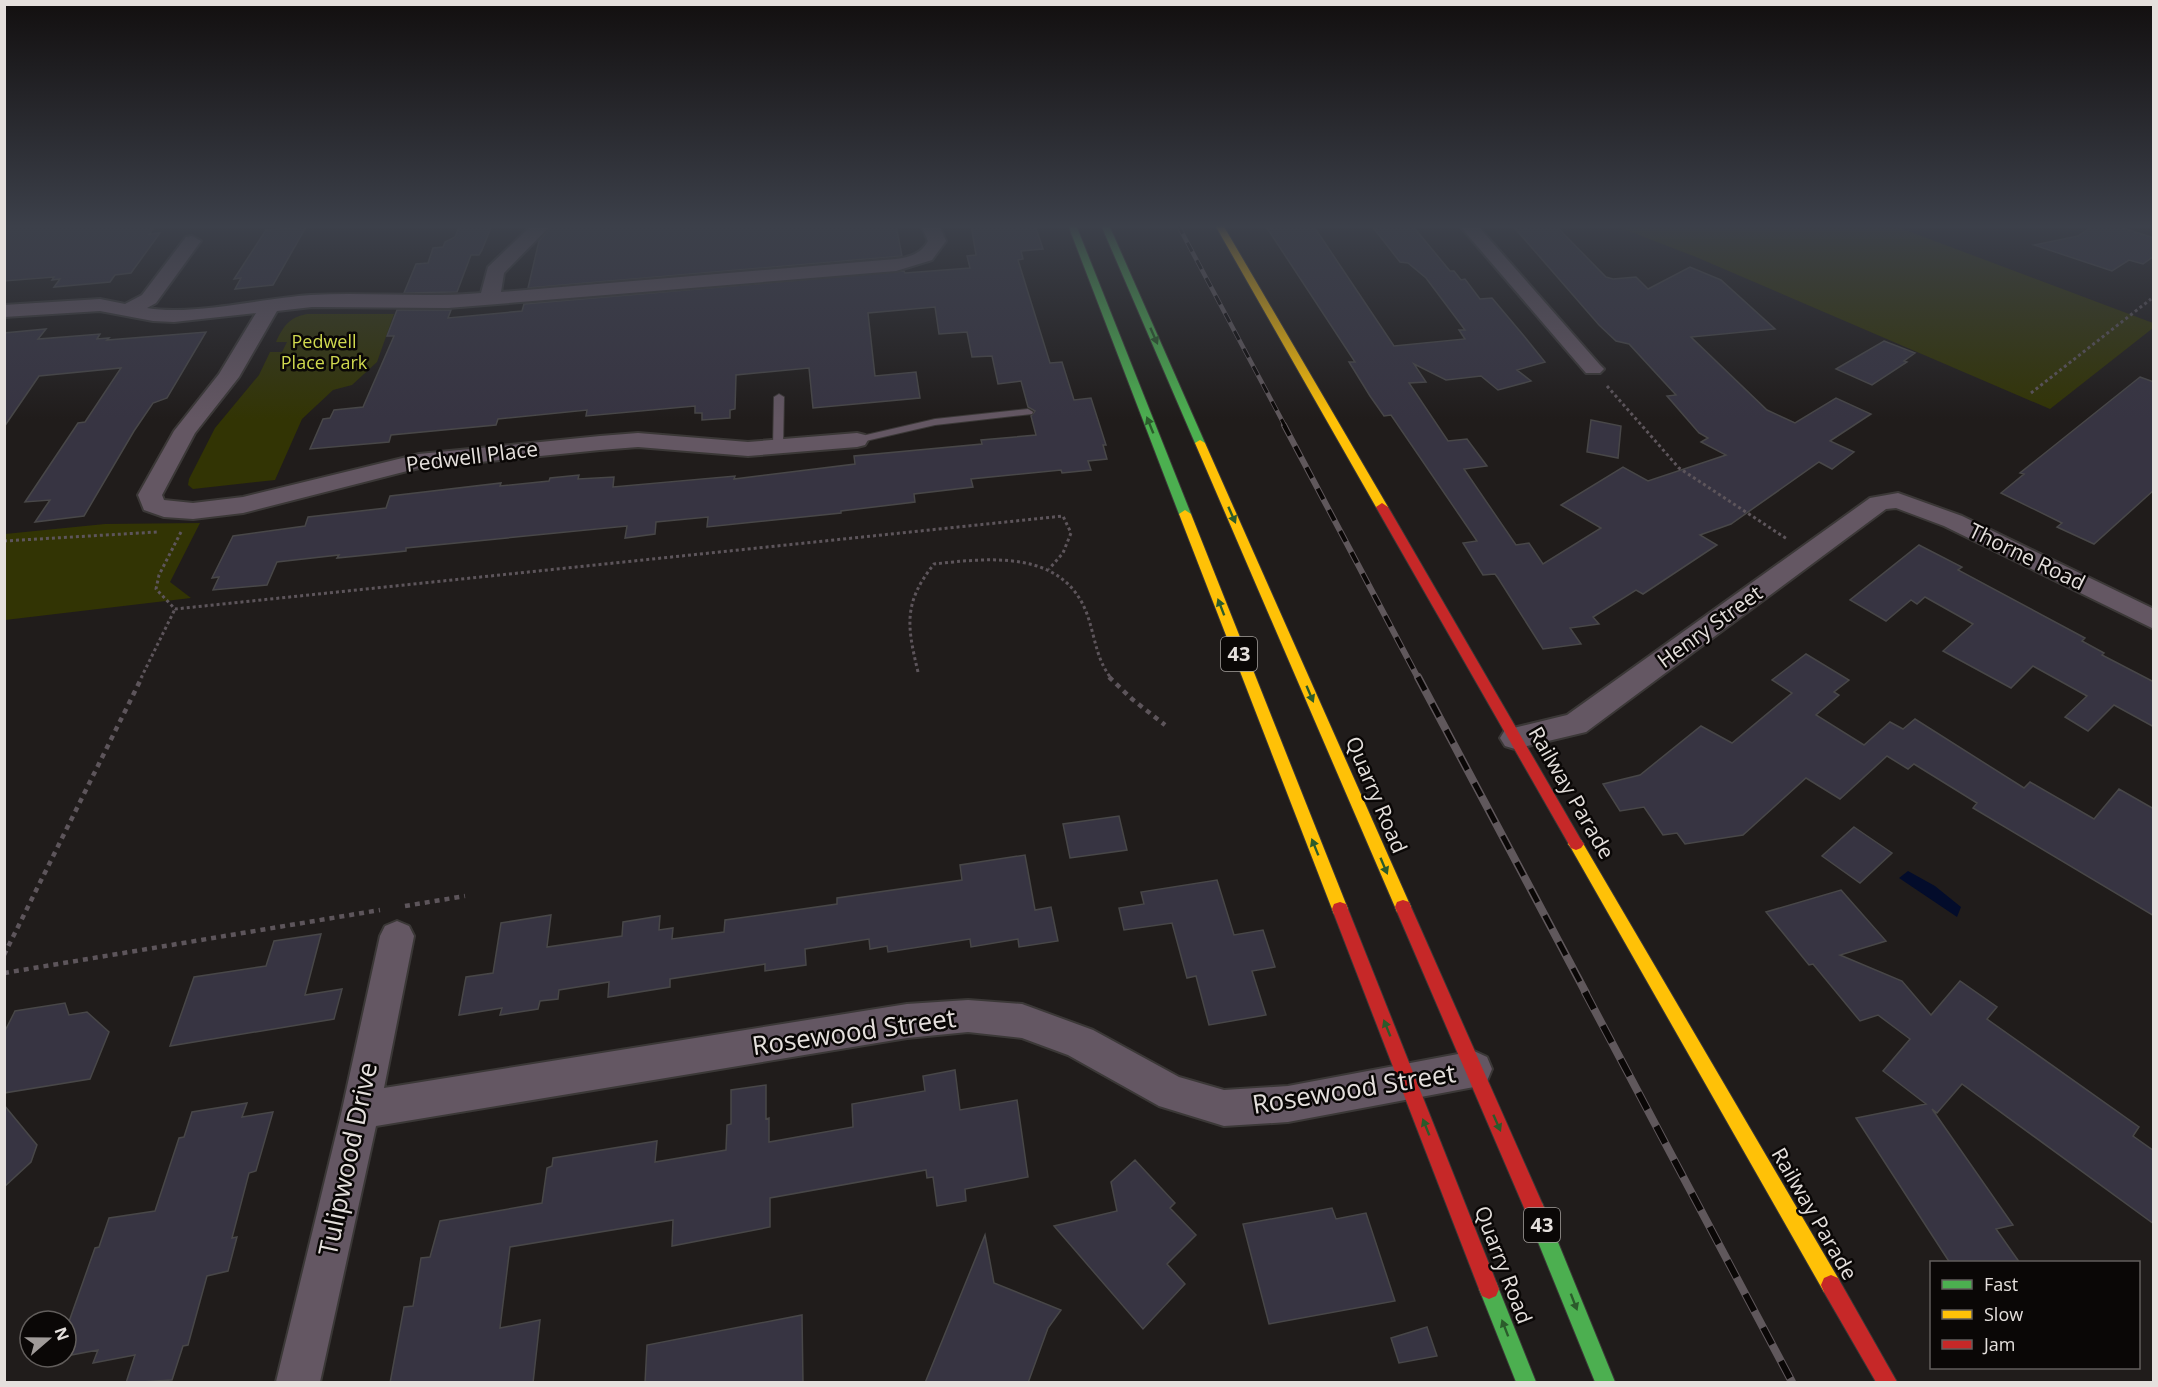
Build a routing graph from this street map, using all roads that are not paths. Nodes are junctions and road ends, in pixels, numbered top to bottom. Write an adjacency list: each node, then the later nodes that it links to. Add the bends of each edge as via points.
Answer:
1 (156, 290): 10 (street, via 149,299)
2 (492, 290): 8 (street)
3 (592, 290): 8 (street)
4 (1097, 290): 22 (main road, Quarry Road / 43, one-way to 4)
5 (1133, 290): 21 (main road, Quarry Road / 43, one-way to 21)
6 (1256, 290): 19 (main road, Railway Parade)
7 (1524, 290): 12 (street)
8 (490, 298): 9 (street, via 448,302 312,301)
9 (270, 306): 10 (street, via 174,316); 16 (street, Pedwell Place, via 228,377 185,431 150,495 153,505 193,511 243,505 419,461 600,442 638,440 727,449)
10 (128, 310): 11 (street, via 71,305)
11 (4, 312)
12 (1593, 369)
13 (779, 398): 16 (lane)
14 (1028, 412): 15 (lane, Pedwell Place, via 935,422)
15 (857, 440): 16 (street, Pedwell Place)
16 (778, 447)
17 (1898, 500): 18 (street, Thorne Road, via 1953,520); 19 (street, Henry Street, via 1879,503 1576,724)
18 (2154, 620)
19 (1515, 738): 27 (main road, Railway Parade)
20 (391, 918): 23 (street, Tulipwood Drive)
21 (1474, 1069): 22 (street, Rosewood Street); 26 (main road, Quarry Road / 43, one-way to 26)
22 (1409, 1083): 23 (street, Rosewood Street, via 1288,1104 1224,1108 1172,1093 1080,1042 1022,1022 968,1016 895,1023); 25 (main road, Quarry Road / 43, one-way to 22)
23 (361, 1110): 24 (street, Tulipwood Drive)
24 (298, 1383)
25 (1526, 1383)
26 (1605, 1383)
27 (1887, 1383)

